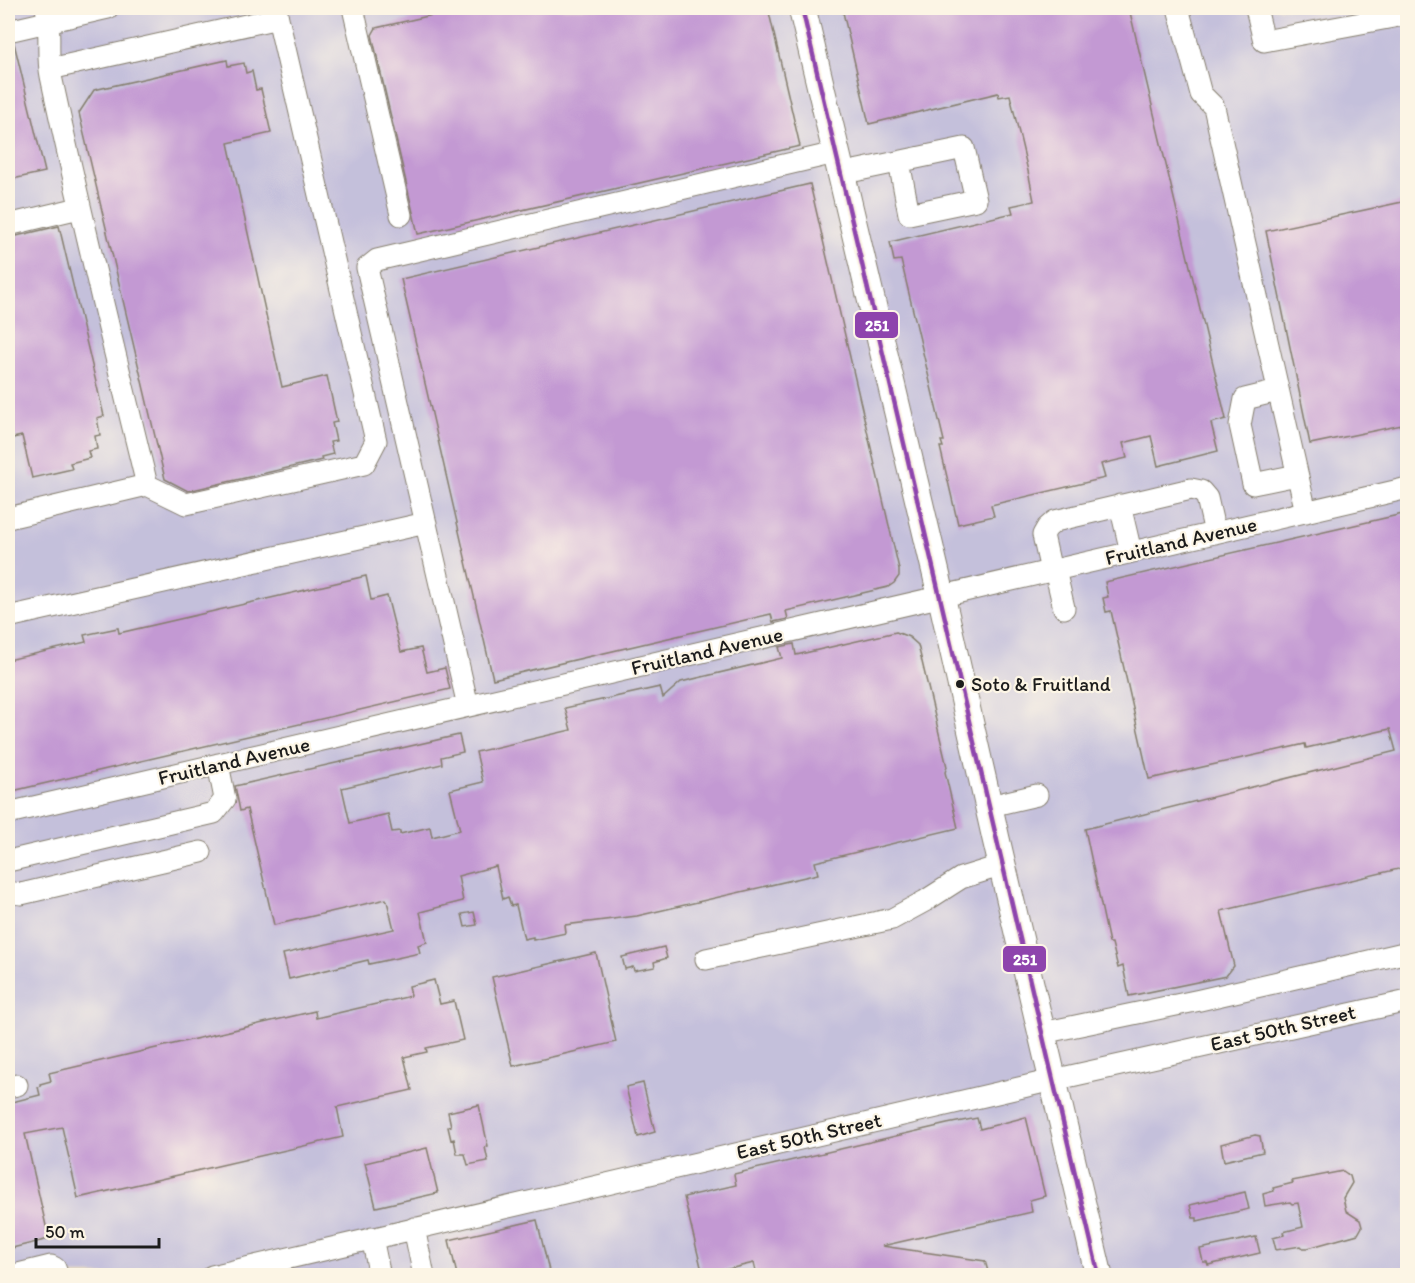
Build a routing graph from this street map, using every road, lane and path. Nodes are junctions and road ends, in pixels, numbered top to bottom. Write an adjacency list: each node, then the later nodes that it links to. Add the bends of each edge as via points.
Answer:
1 (108, 8): 8 (street)
2 (353, 8): 14 (street)
3 (802, 8): 12 (main road)
4 (1178, 8): 16 (street, via 1201,94 1214,107)
5 (1256, 8): 6 (street, via 1264,42 1399,16)
6 (1397, 8)
7 (277, 13): 10 (street); 18 (street, via 376,441 364,464 186,504)
8 (48, 14): 9 (street); 10 (street)
9 (8, 31)
10 (50, 69): 13 (street)
11 (899, 162): 12 (street)
12 (837, 164): 23 (street, via 377,260 367,268); 27 (main road)
13 (79, 208): 15 (street); 18 (street)
14 (401, 215)
15 (8, 225)
16 (1278, 391): 17 (street); 17 (street, via 1245,399 1240,425 1253,484)
17 (1297, 475): 21 (street)
18 (147, 485): 22 (street)
19 (1407, 489): 21 (street, Fruitland Avenue)
20 (1120, 505): 24 (street, via 1191,489 1201,491 1207,498); 25 (street); 26 (street, via 1055,521 1047,528 1043,536)
21 (1306, 512): 24 (street, Fruitland Avenue)
22 (8, 518)
23 (426, 523): 29 (street); 30 (street)
24 (1215, 533): 25 (street, Fruitland Avenue)
25 (1131, 552): 26 (street, Fruitland Avenue)
26 (1053, 570): 27 (street, Fruitland Avenue); 28 (street)
27 (942, 596): 30 (street, Fruitland Avenue); 33 (main road)
28 (1064, 608)
29 (8, 617)
30 (468, 706): 31 (street, Fruitland Avenue)
31 (218, 765): 34 (street, Fruitland Avenue); 36 (street, via 225,799 214,813)
32 (1037, 795): 33 (street)
33 (990, 806): 37 (main road)
34 (8, 813)
35 (201, 852): 38 (street, via 21,894)
36 (8, 861)
37 (1003, 865): 40 (street, via 961,878 892,919); 42 (main road)
38 (8, 892)
39 (1407, 952): 42 (street)
40 (706, 958)
41 (1407, 1001): 43 (street, East 50th Street)
42 (1042, 1033): 43 (main road)
43 (1053, 1080): 44 (street, East 50th Street); 51 (main road)
44 (414, 1228): 45 (street, East 50th Street); 50 (street)
45 (372, 1238): 48 (street, East 50th Street); 49 (street)
46 (10, 1275): 47 (street, via 51,1266)
47 (58, 1275)
48 (212, 1275)
49 (380, 1275)
50 (424, 1275)
51 (1099, 1275)

